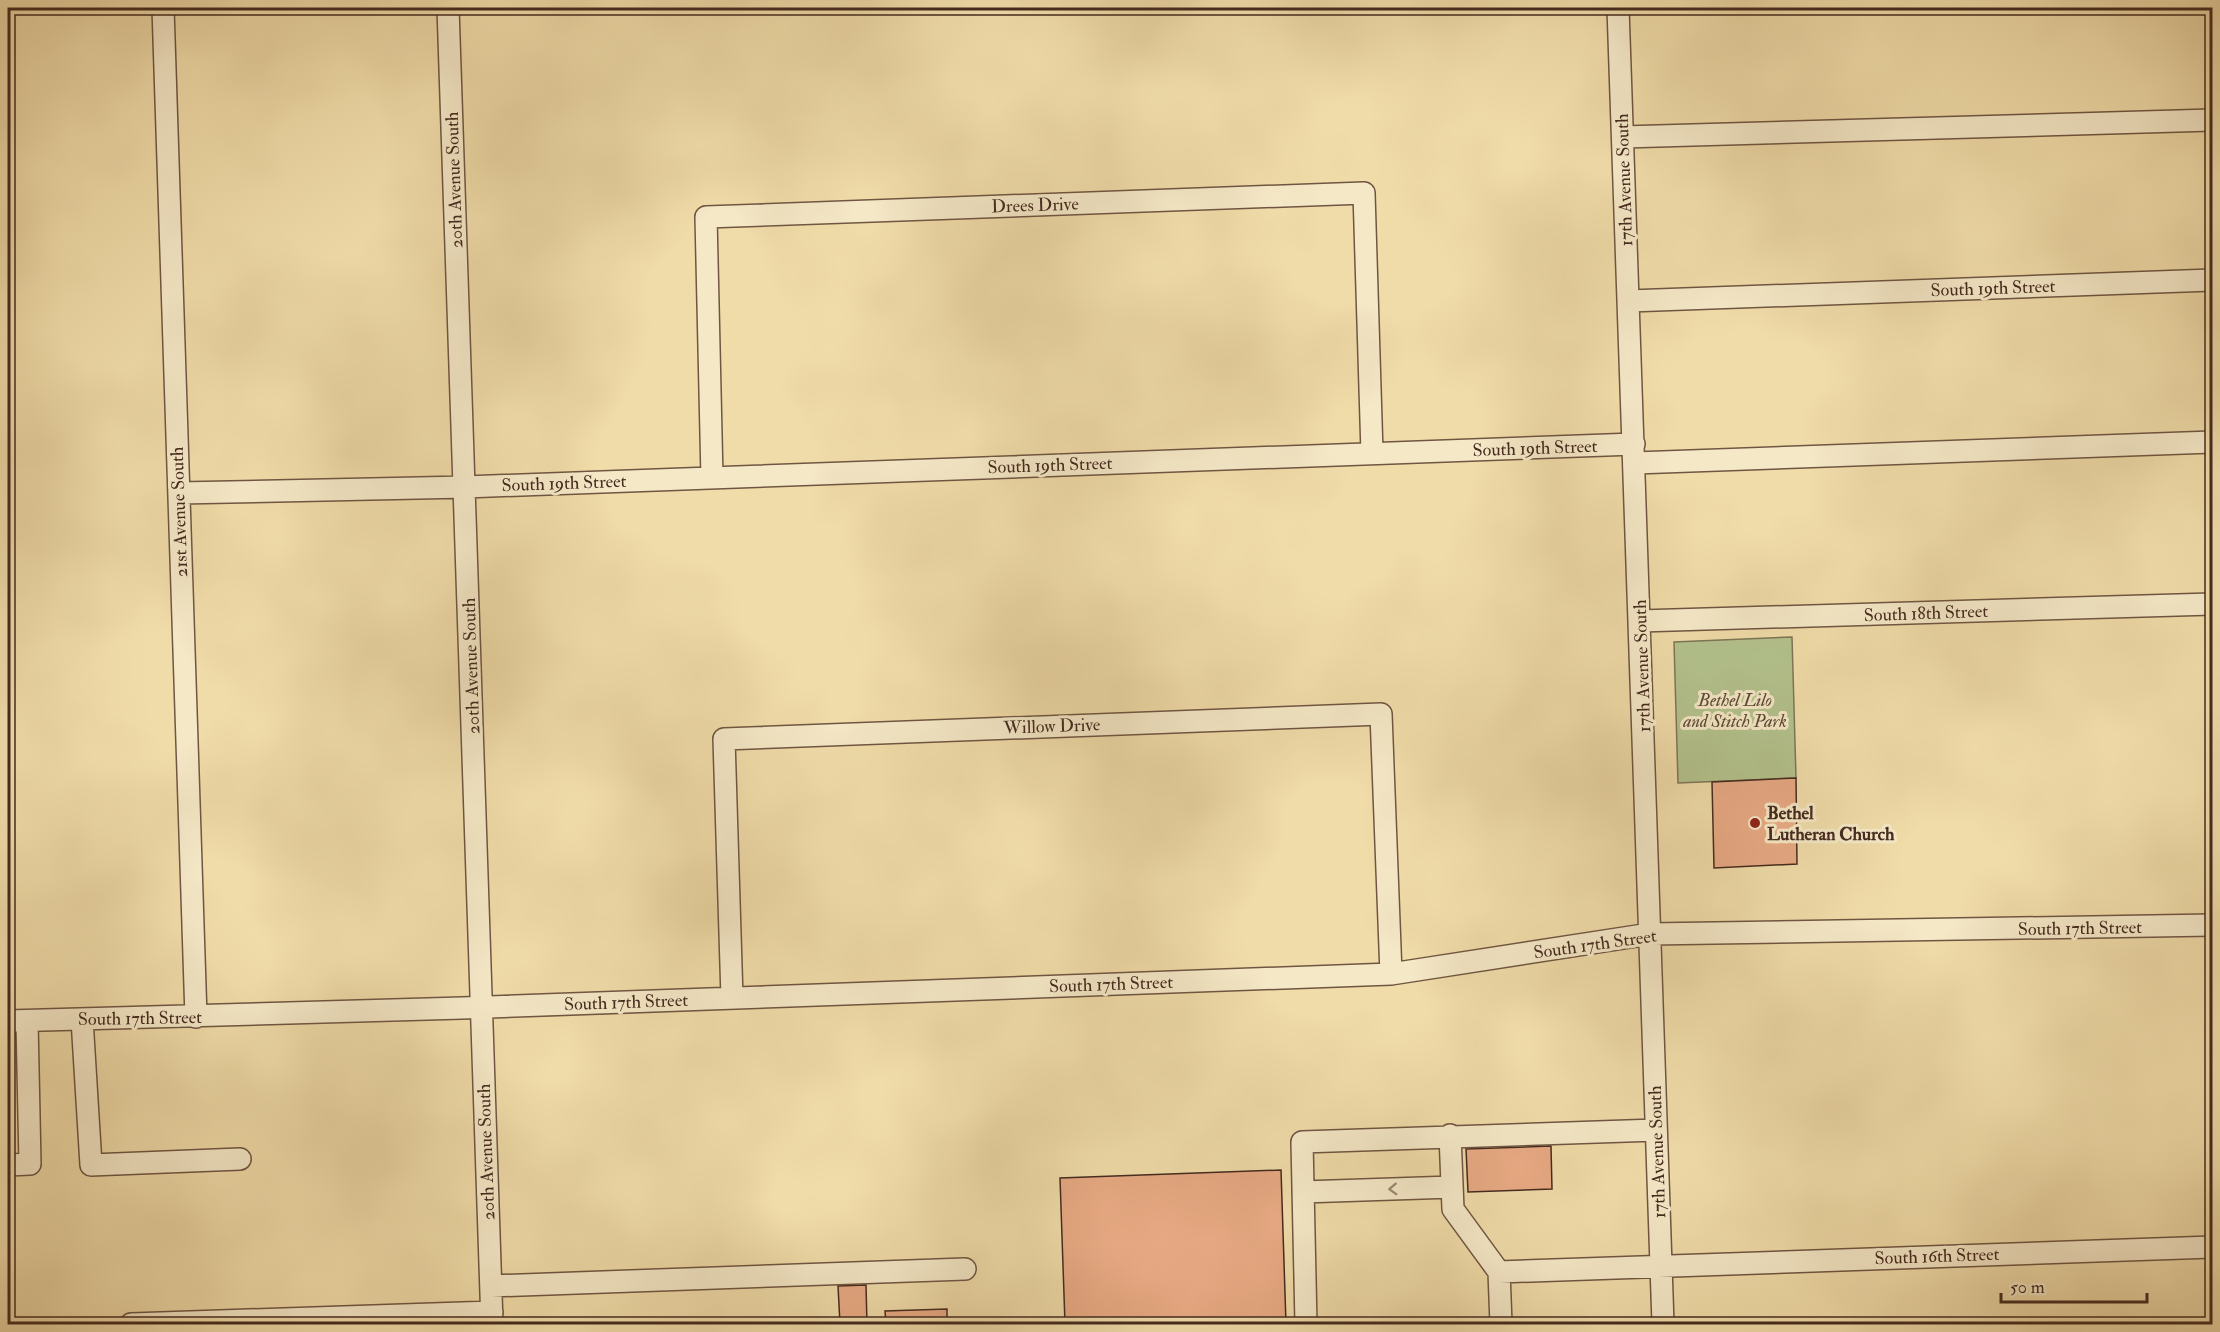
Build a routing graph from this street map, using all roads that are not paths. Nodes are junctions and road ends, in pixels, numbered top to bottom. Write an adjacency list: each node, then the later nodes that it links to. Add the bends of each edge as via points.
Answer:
1 (163, 8): 13 (street, 21st Avenue South)
2 (448, 8): 12 (street, 20th Avenue South)
3 (1618, 8): 5 (street, 17th Avenue South)
4 (2212, 120): 5 (street)
5 (1623, 137): 7 (street, 17th Avenue South)
6 (2212, 280): 7 (street, South 19th Street)
7 (1629, 302): 10 (street, 17th Avenue South)
8 (2212, 442): 10 (street, South 19th Street)
9 (1372, 453): 10 (street, South 19th Street); 11 (street, South 19th Street); 11 (street, Drees Drive, via 1364,193 706,217)
10 (1634, 454): 15 (street, 17th Avenue South)
11 (712, 478): 12 (street, South 19th Street)
12 (465, 487): 13 (street, South 19th Street); 20 (street, 20th Avenue South)
13 (179, 493): 21 (street, 21st Avenue South)
14 (2212, 604): 15 (street, South 18th Street)
15 (1640, 621): 17 (street, 17th Avenue South)
16 (2212, 926): 17 (street, South 17th Street)
17 (1650, 934): 18 (street, South 17th Street); 24 (street, 17th Avenue South)
18 (1391, 974): 19 (street, South 17th Street); 19 (street, Willow Drive, via 1381,714 724,738)
19 (732, 998): 20 (street, South 17th Street)
20 (481, 1007): 21 (street, South 17th Street); 34 (street, 20th Avenue South)
21 (196, 1017): 22 (street, South 17th Street)
22 (82, 1019): 23 (street, South 17th Street); 26 (street, via 91,1165)
23 (17, 1021): 27 (street, via 30,1164)
24 (1656, 1130): 25 (street); 31 (street, 17th Avenue South)
25 (1450, 1135): 28 (street); 29 (street, via 1302,1142)
26 (240, 1159)
27 (8, 1165)
28 (1452, 1186): 29 (street, one-way to 29); 33 (street, via 1453,1209)
29 (1303, 1192): 37 (street)
30 (2212, 1247): 31 (street, South 16th Street)
31 (1661, 1266): 33 (street, South 16th Street); 39 (street, 17th Avenue South)
32 (965, 1269): 34 (street)
33 (1499, 1272): 38 (street)
34 (491, 1286): 35 (street, 20th Avenue South)
35 (492, 1318): 36 (street)
36 (131, 1324)
37 (1306, 1324)
38 (1501, 1324)
39 (1663, 1324)

